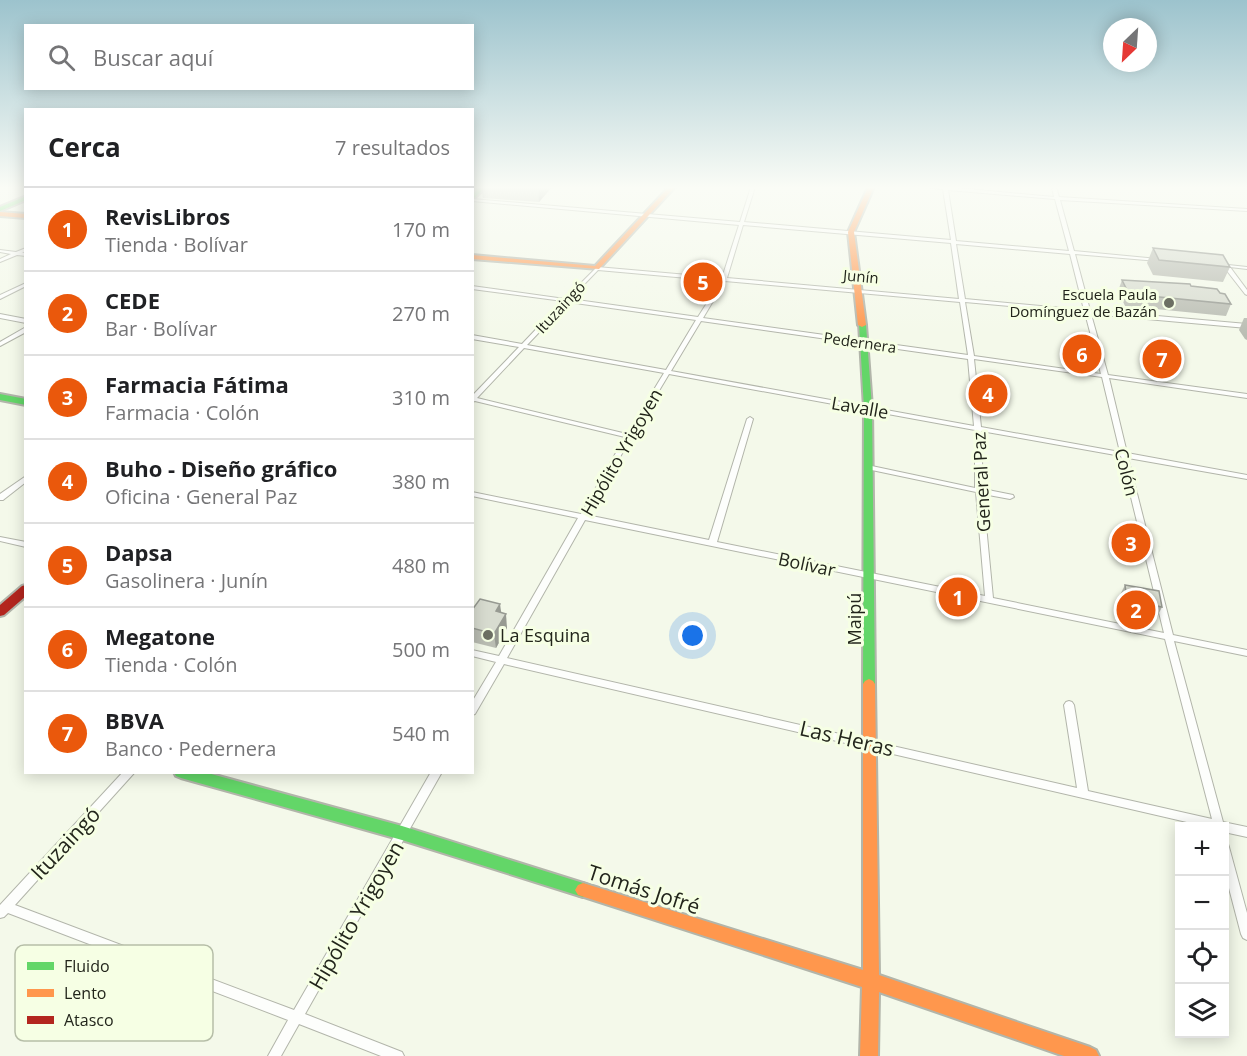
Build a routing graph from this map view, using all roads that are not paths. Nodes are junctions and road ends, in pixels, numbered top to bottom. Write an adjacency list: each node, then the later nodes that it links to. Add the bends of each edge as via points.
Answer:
1 (626, 236): 18 (street, Ituzaingó)
2 (737, 236): 20 (street, Hipólito Yrigoyen)
3 (851, 236): 23 (street, Maipú)
4 (900, 236): 7 (street)
5 (953, 236): 7 (street, General Paz)
6 (1066, 236): 10 (street, Colón)
7 (954, 241): 10 (street); 27 (street, General Paz)
8 (24, 250): 11 (street)
9 (0, 251): 11 (street)
10 (1070, 252): 15 (street); 28 (street, Colón)
11 (16, 253): 12 (street); 14 (street)
12 (24, 255)
13 (474, 256): 18 (street, Junín)
14 (0, 261)
15 (1170, 261)
16 (1215, 265): 17 (street)
17 (1226, 266): 19 (street); 24 (street)
18 (597, 268): 20 (street, Junín); 26 (street, Ituzaingó)
19 (1247, 268)
20 (724, 279): 23 (street, Junín); 30 (street, Hipólito Yrigoyen)
21 (24, 285): 25 (street)
22 (474, 287): 26 (street, Pedernera)
23 (857, 291): 27 (street, Junín); 35 (street, Maipú)
24 (1247, 293)
25 (0, 297)
26 (568, 300): 30 (street, Pedernera); 37 (street, Ituzaingó)
27 (960, 300): 28 (street, Junín); 38 (street, General Paz)
28 (1086, 312): 32 (street, Junín); 40 (street, Colón)
29 (0, 316): 31 (street)
30 (698, 319): 35 (street, Pedernera); 39 (street, Hipólito Yrigoyen)
31 (24, 321)
32 (1247, 326)
33 (24, 330): 36 (street)
34 (474, 338): 37 (street, Lavalle)
35 (864, 342): 38 (street, Pedernera); 46 (street, Maipú)
36 (0, 344)
37 (523, 347): 39 (street, Lavalle); 43 (street, Ituzaingó)
38 (971, 357): 40 (street, Pedernera); 48 (street, General Paz)
39 (666, 372): 46 (street, Lavalle); 49 (street, Hipólito Yrigoyen)
40 (1105, 376): 41 (street, Pedernera); 50 (street, Colón)
41 (1247, 396)
42 (0, 397): 45 (street)
43 (474, 399)
44 (474, 400): 49 (street)
45 (24, 402)
46 (868, 408): 48 (street, Lavalle); 51 (street, Maipú)
47 (750, 419): 60 (street)
48 (978, 429): 50 (street, Lavalle); 54 (street, General Paz)
49 (629, 436): 58 (street, Hipólito Yrigoyen)
50 (1123, 454): 52 (street, Lavalle); 66 (street, Colón)
51 (867, 466): 54 (street); 62 (street, Maipú)
52 (1247, 477)
53 (24, 480): 57 (street)
54 (979, 490): 56 (street); 64 (street, General Paz)
55 (474, 494): 58 (street, Bolívar)
56 (1010, 497)
57 (0, 498)
58 (584, 517): 60 (street, Bolívar); 69 (street, Hipólito Yrigoyen)
59 (0, 539): 61 (street)
60 (712, 544): 62 (street, Bolívar)
61 (24, 545)
62 (870, 577): 64 (street, Bolívar); 72 (street, Maipú)
63 (24, 591): 65 (street)
64 (989, 600): 66 (street, Bolívar)
65 (0, 612)
66 (1169, 637): 68 (street, Bolívar); 78 (street, Colón)
67 (474, 653): 69 (street, Las Heras)
68 (1247, 653)
69 (503, 660): 71 (street, Hipólito Yrigoyen); 72 (street, Las Heras)
70 (1069, 705): 76 (street)
71 (474, 708)
72 (870, 743): 76 (street, Las Heras); 86 (street, Maipú)
73 (128, 774): 83 (street, Ituzaingó)
74 (188, 774): 81 (street, Tomás Jofré)
75 (436, 774): 81 (street, Hipólito Yrigoyen)
76 (1083, 793): 77 (street, Las Heras)
77 (1204, 822)
78 (1220, 822)
79 (1229, 828): 80 (street, Las Heras)
80 (1247, 832)
81 (402, 833): 86 (street, Tomás Jofré); 88 (street, Hipólito Yrigoyen)
82 (1229, 866): 84 (street)
83 (3, 910): 85 (street)
84 (1247, 934)
85 (98, 945)
86 (871, 981): 91 (street, Maipú); 92 (street, Tomás Jofré)
87 (213, 987): 88 (street)
88 (297, 1018): 89 (street, Hipólito Yrigoyen); 90 (street)
89 (274, 1056)
90 (398, 1056)
91 (869, 1056)
92 (1090, 1056)

